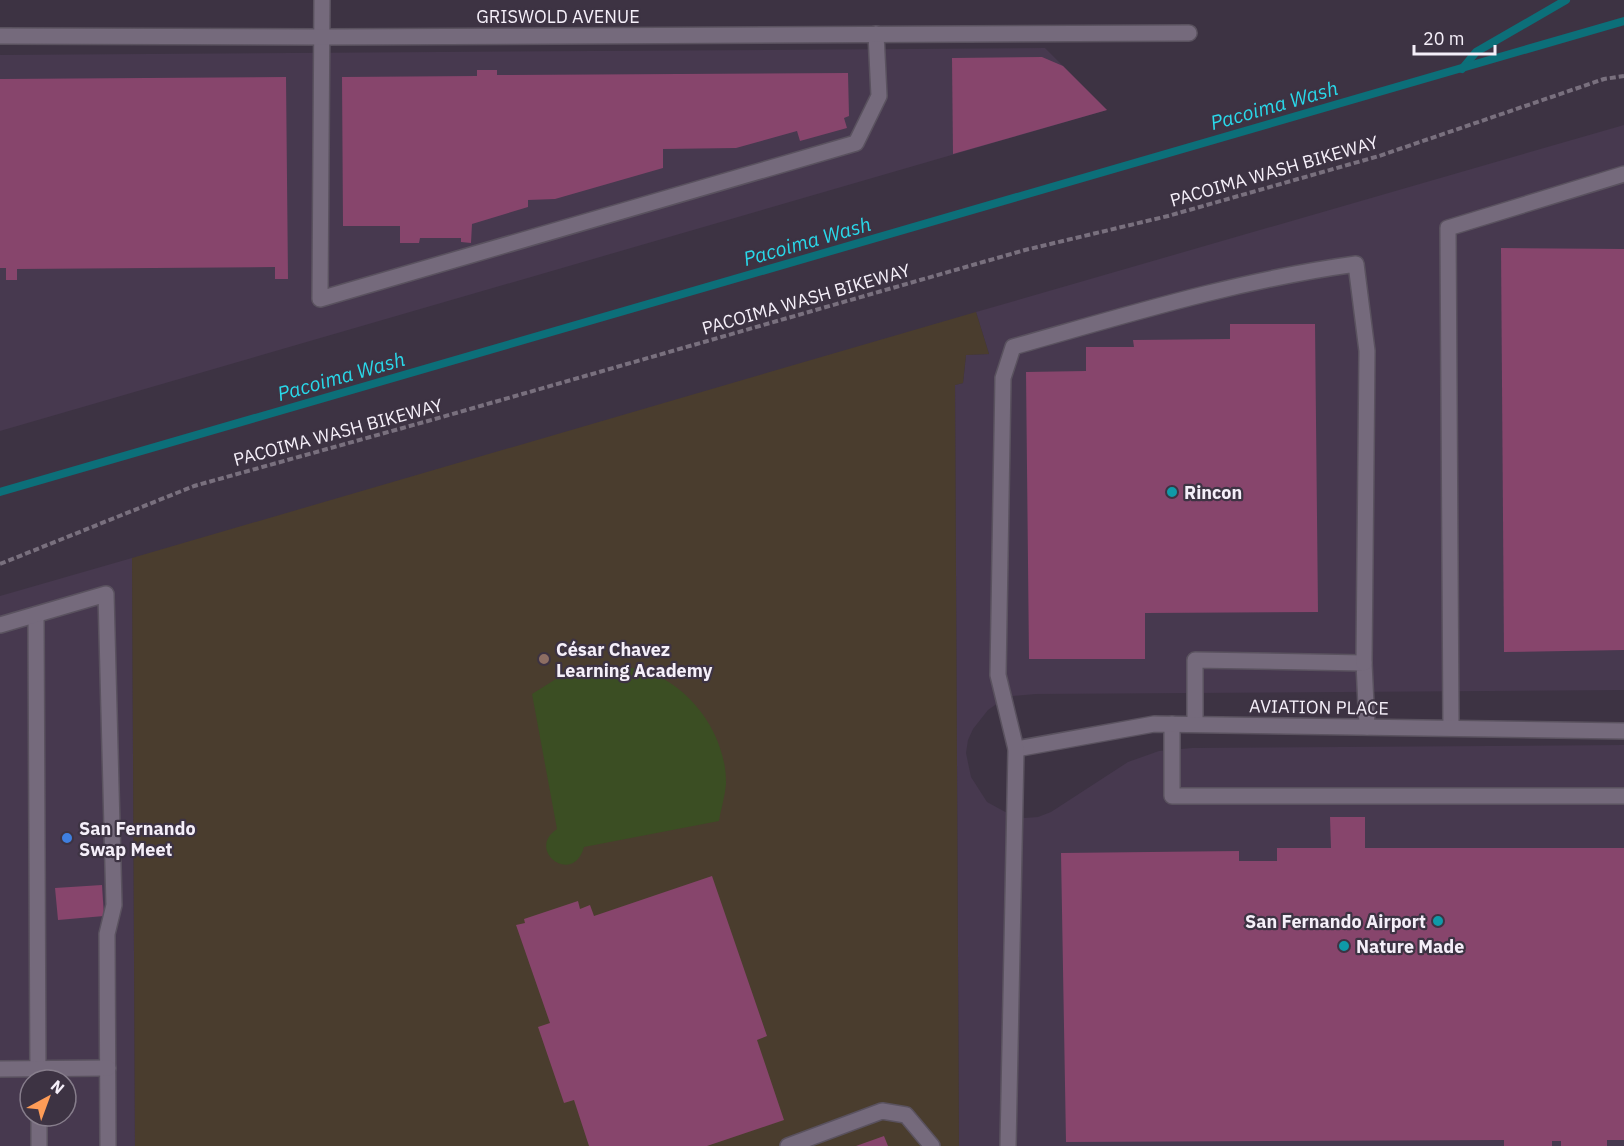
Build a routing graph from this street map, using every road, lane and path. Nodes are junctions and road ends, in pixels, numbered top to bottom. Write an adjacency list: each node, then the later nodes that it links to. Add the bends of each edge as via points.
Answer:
1 (322, 0): 5 (street)
2 (1189, 33): 3 (street, GRISWOLD AVENUE)
3 (876, 34): 5 (street, GRISWOLD AVENUE); 5 (street, via 879,96 856,143 320,299)
4 (0, 36): 5 (street, GRISWOLD AVENUE)
5 (322, 37)
6 (1624, 76): 8 (path, PACOIMA WASH BIKEWAY, via 1604,79 1357,162 1168,216 1024,250 194,486)
7 (1624, 174): 15 (street, via 1448,228)
8 (0, 564)
9 (36, 615): 10 (street); 19 (street); 20 (street, via 106,594 114,905 107,934)
10 (0, 625)
11 (1364, 663): 13 (street, via 1196,660); 14 (street); 17 (street, via 1367,351 1356,264 1276,277 1013,347 1003,378 998,675)
12 (1172, 724): 13 (street, AVIATION PLACE); 17 (street, AVIATION PLACE); 18 (street, via 1172,796)
13 (1195, 724): 14 (street, AVIATION PLACE)
14 (1367, 727): 15 (street, AVIATION PLACE)
15 (1451, 728): 16 (street, AVIATION PLACE)
16 (1624, 731)
17 (1016, 748): 29 (street)
18 (1624, 796)
19 (38, 1068)
20 (108, 1068): 23 (street); 26 (street)
21 (0, 1069): 22 (street)
22 (18, 1071)
23 (78, 1071)
24 (39, 1128): 25 (street)
25 (39, 1146)
26 (108, 1146)
27 (788, 1146): 28 (street, via 882,1111 906,1115)
28 (932, 1146)
29 (1008, 1146)

